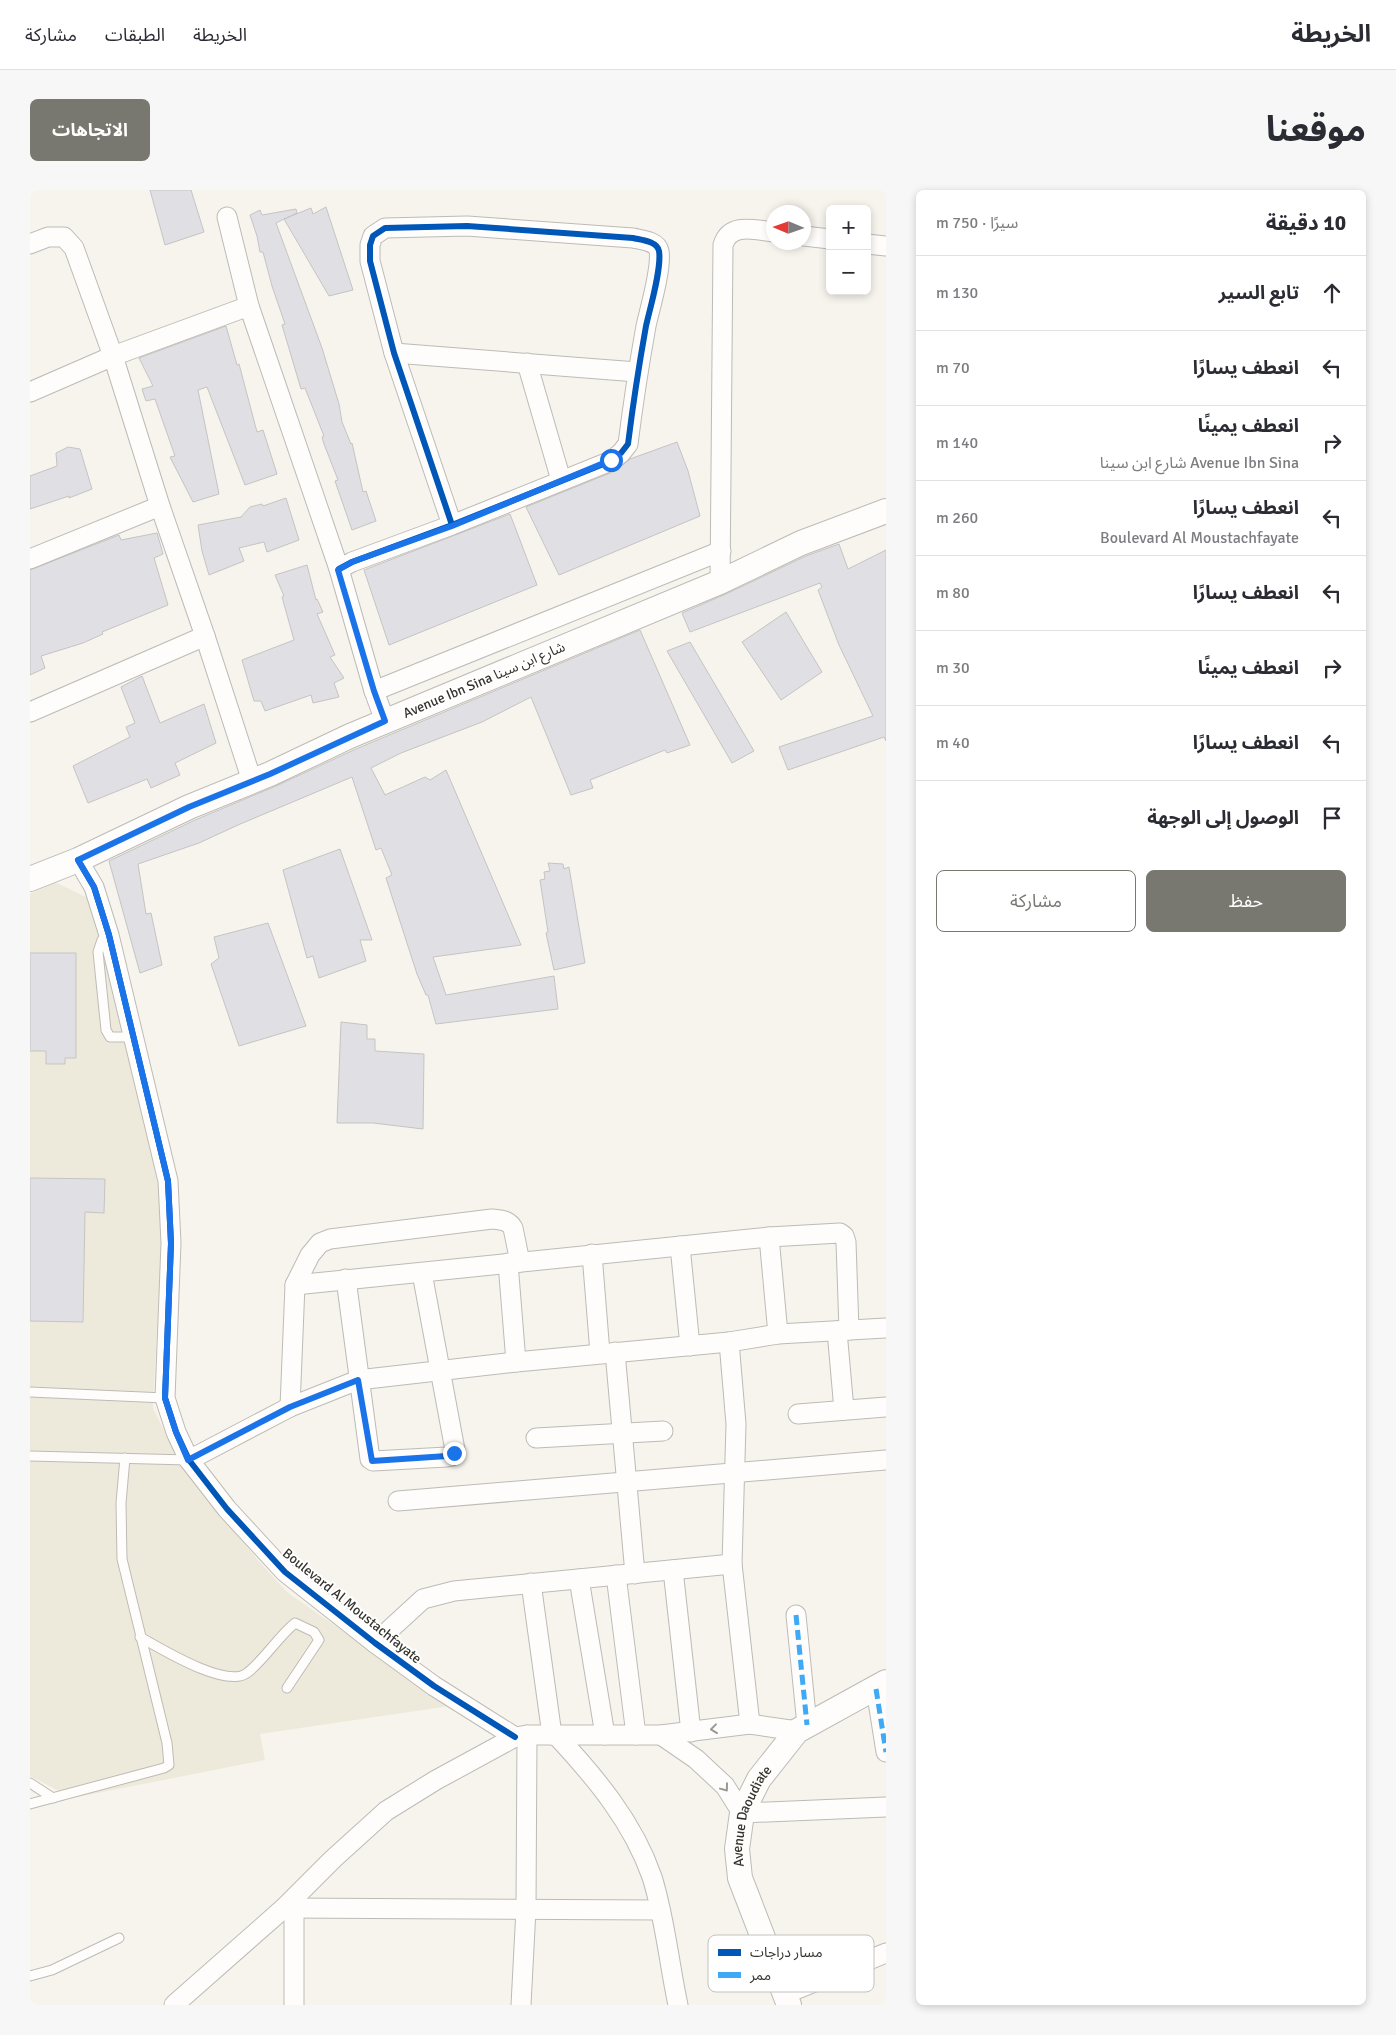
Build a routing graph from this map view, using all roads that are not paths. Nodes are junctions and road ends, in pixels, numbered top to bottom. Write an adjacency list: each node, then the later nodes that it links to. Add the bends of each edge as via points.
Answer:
1 (227, 217): 8 (street)
2 (766, 231): 18 (street, via 742,228 729,235 723,245)
3 (811, 237): 4 (street)
4 (826, 239)
5 (30, 244): 10 (street, via 56,236 70,241)
6 (871, 244): 7 (street)
7 (886, 246)
8 (249, 306): 10 (street); 20 (street)
9 (394, 353): 11 (street); 12 (street, via 370,261 373,236 385,228 467,226 633,238 657,246 659,251); 17 (street)
10 (113, 356): 13 (street); 15 (street)
11 (528, 364): 12 (street); 14 (street)
12 (637, 372): 14 (street, via 628,444 611,460)
13 (30, 392)
14 (561, 480): 17 (street)
15 (160, 506): 19 (street); 22 (street)
16 (886, 511): 21 (street, Avenue Ibn Sina شارع ابن سينا, via 801,543)
17 (452, 526): 20 (street)
18 (721, 551): 21 (street); 23 (street)
19 (30, 558)
20 (338, 570): 23 (street)
21 (720, 582): 25 (street, Avenue Ibn Sina شارع ابن سينا)
22 (205, 636): 24 (street); 26 (street)
23 (374, 691): 25 (street)
24 (30, 712)
25 (385, 721): 26 (street, Avenue Ibn Sina شارع ابن سينا)
26 (252, 781): 27 (street, Avenue Ibn Sina شارع ابن سينا)
27 (78, 860): 28 (street, Avenue Ibn Sina شارع ابن سينا); 29 (street, Boulevard Al Moustachfayate, via 94,887)
28 (31, 877)
29 (109, 935): 30 (street, Boulevard Al Moustachfayate); 30 (lane, via 102,940 98,952 106,1030 110,1037)
30 (135, 1038): 48 (street, Boulevard Al Moustachfayate, via 168,1181 171,1244)
31 (769, 1237): 32 (street); 39 (street, via 834,1232 844,1236); 40 (street)
32 (680, 1246): 33 (street); 42 (street)
33 (592, 1254): 34 (street); 43 (street)
34 (514, 1263): 35 (street); 37 (street, via 513,1228 504,1220 492,1219 330,1239 320,1243 310,1255); 44 (street)
35 (422, 1273): 36 (street); 45 (street)
36 (346, 1279): 37 (street); 46 (street)
37 (294, 1285): 49 (street)
38 (886, 1328): 39 (street)
39 (843, 1330): 40 (street); 51 (street)
40 (778, 1334): 41 (street)
41 (729, 1342): 42 (street); 60 (street, via 736,1424)
42 (690, 1346): 43 (street)
43 (607, 1352): 44 (street); 54 (street)
44 (516, 1362): 45 (street)
45 (441, 1370): 46 (street); 46 (street, via 455,1450 452,1456 372,1461)
46 (358, 1380): 49 (street)
47 (30, 1392): 48 (lane)
48 (165, 1398): 58 (street, Boulevard Al Moustachfayate)
49 (290, 1407): 58 (street)
50 (886, 1407): 51 (street)
51 (844, 1410): 52 (street)
52 (798, 1414)
53 (663, 1431): 54 (street)
54 (621, 1432): 55 (street); 61 (street)
55 (536, 1438)
56 (30, 1456): 57 (lane)
57 (125, 1458): 58 (lane); 69 (lane, via 120,1503 122,1558)
58 (188, 1460): 70 (street, Boulevard Al Moustachfayate, via 227,1509 285,1572)
59 (886, 1460): 60 (street)
60 (734, 1473): 61 (street); 63 (street)
61 (626, 1480): 62 (street); 65 (street)
62 (398, 1501)
63 (732, 1564): 64 (street); 73 (street)
64 (673, 1570): 65 (street); 75 (street)
65 (625, 1574): 66 (street); 78 (street)
66 (580, 1579): 67 (street); 77 (street)
67 (530, 1583): 70 (street, via 454,1591 422,1599); 76 (street)
68 (796, 1615): 74 (street)
69 (140, 1637): 72 (lane, via 205,1671 228,1677 245,1675 295,1622 314,1632 319,1640); 83 (lane, via 167,1743 169,1765 122,1781)
70 (375, 1643): 79 (street, Boulevard Al Moustachfayate, via 434,1686)
71 (881, 1686): 74 (street, Avenue Daoudiate); 81 (street)
72 (288, 1688)
73 (750, 1724): 74 (street); 75 (street, one-way to 75)
74 (802, 1728): 86 (street, Avenue Daoudiate, via 759,1779)
75 (691, 1732): 80 (street)
76 (554, 1735): 77 (street); 79 (street); 89 (street, via 587,1768 614,1804 635,1839 652,1878)
77 (605, 1735): 78 (street)
78 (636, 1735): 80 (street)
79 (521, 1736): 87 (street, via 436,1780 386,1811 333,1858); 88 (street)
80 (661, 1736): 86 (street, one-way to 86, via 696,1759 725,1786)
81 (886, 1752)
82 (30, 1784): 83 (lane)
83 (53, 1798): 84 (lane)
84 (30, 1804)
85 (886, 1807): 86 (street)
86 (742, 1813): 90 (street, Avenue Daoudiate, via 737,1849 740,1878)
87 (289, 1908): 88 (street); 97 (street); 98 (street)
88 (526, 1909): 89 (street); 99 (street)
89 (660, 1910): 100 (street)
90 (762, 1935)
91 (119, 1938): 94 (lane, via 52,1970)
92 (886, 1953): 93 (street)
93 (874, 1959)
94 (30, 1976)
95 (804, 1992): 96 (street)
96 (787, 2000)
97 (174, 2005)
98 (294, 2005)
99 (521, 2005)
100 (678, 2005)

